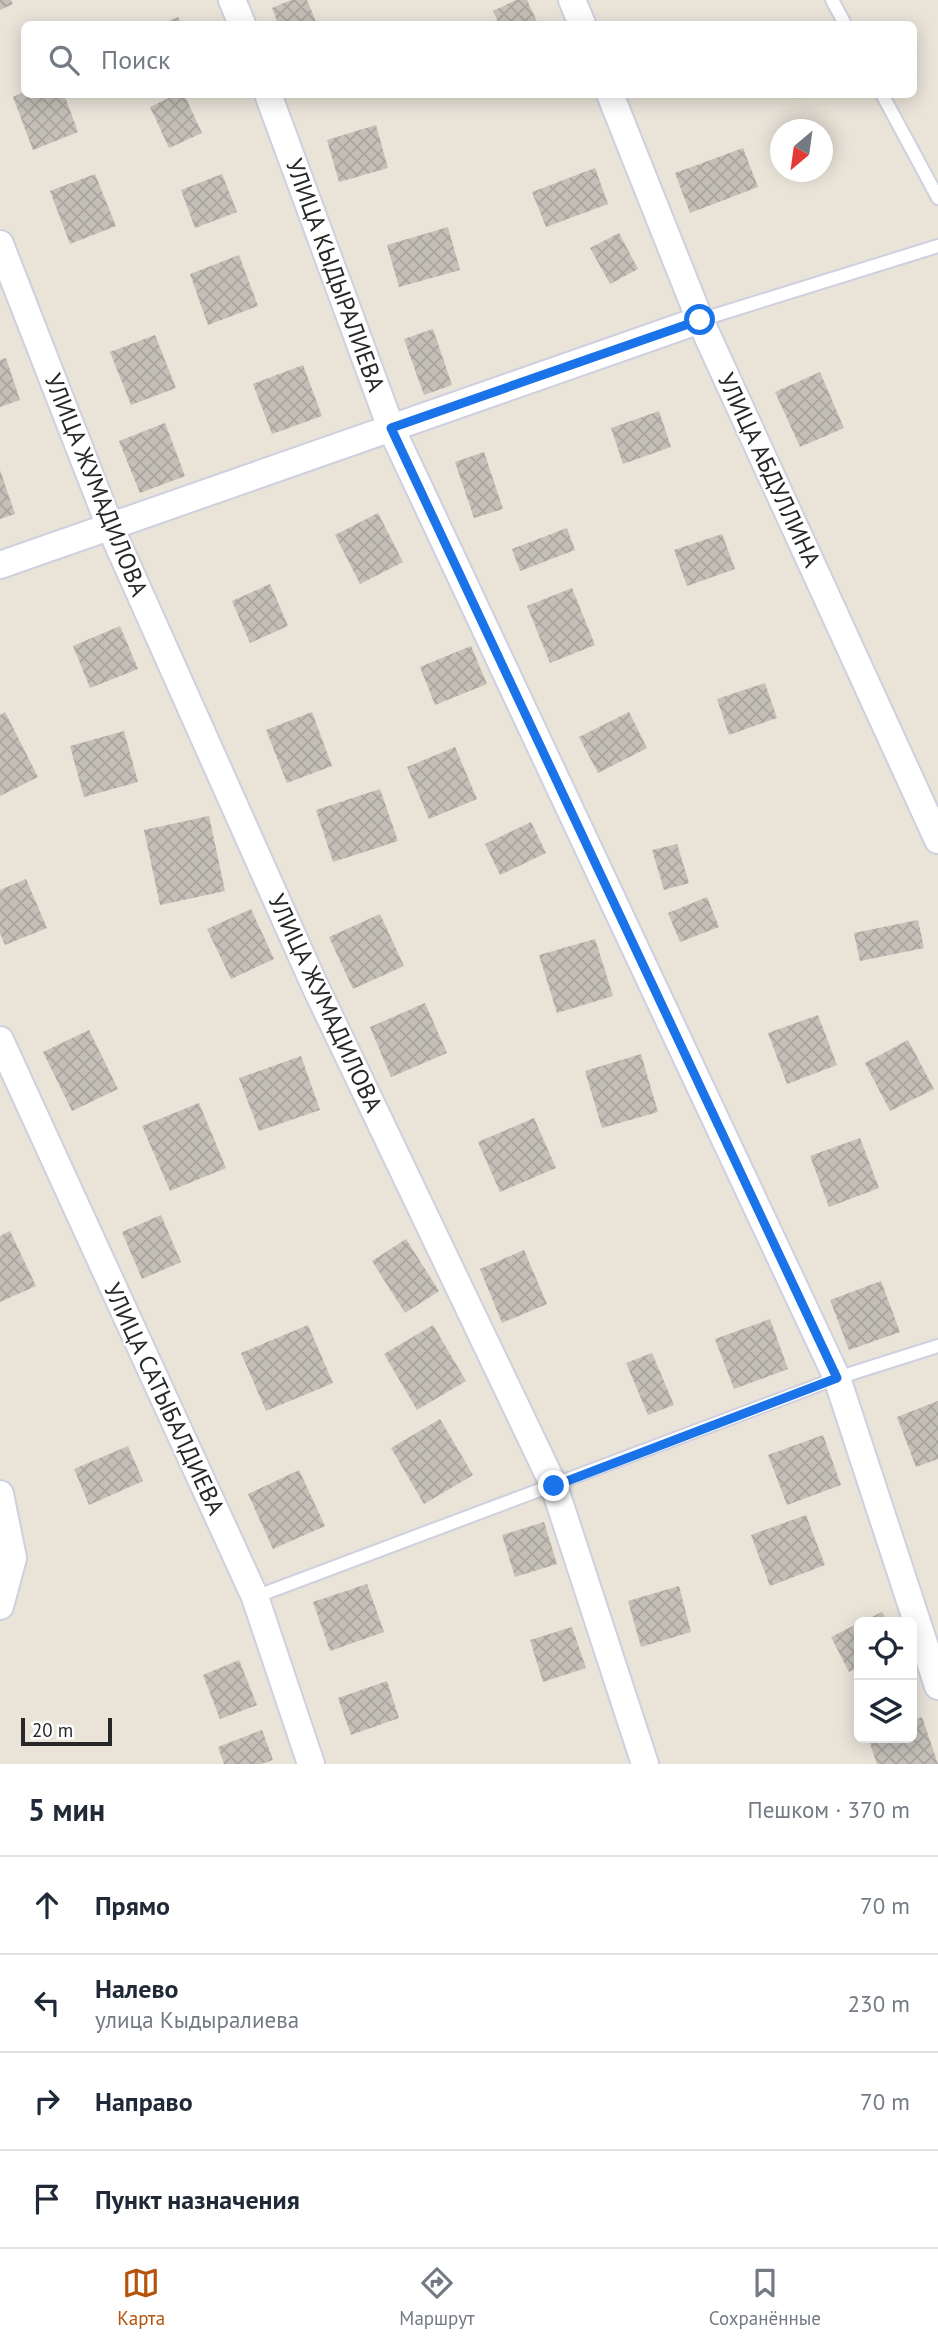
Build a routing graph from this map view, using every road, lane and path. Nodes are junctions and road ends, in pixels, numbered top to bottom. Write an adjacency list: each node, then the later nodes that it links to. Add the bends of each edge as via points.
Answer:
1 (232, 0): 4 (street)
2 (572, 0): 5 (street)
3 (832, 0): 6 (lane)
4 (241, 21)
5 (581, 21)
6 (843, 21)
7 (269, 98): 14 (street, УЛИЦА КЫДЫРАЛИЕВА)
8 (612, 98): 13 (street, УЛИЦА АБДУЛЛИНА)
9 (884, 98): 10 (lane)
10 (938, 198)
11 (0, 244): 15 (street, УЛИЦА ЖУМАДИЛОВА)
12 (938, 246): 13 (lane)
13 (700, 320): 14 (street); 17 (street, УЛИЦА АБДУЛЛИНА)
14 (391, 428): 15 (street); 20 (street, УЛИЦА КЫДЫРАЛИЕВА)
15 (111, 529): 16 (street); 21 (street, УЛИЦА ЖУМАДИЛОВА, via 315,986)
16 (0, 565)
17 (938, 840)
18 (0, 1040): 23 (street, УЛИЦА САТЫБАЛДИЕВА)
19 (938, 1346): 20 (lane)
20 (837, 1378): 21 (lane); 25 (street, УЛИЦА КЫДЫРАЛИЕВА)
21 (554, 1486): 23 (lane); 27 (street, УЛИЦА ЖУМАДИЛОВА)
22 (0, 1494): 24 (street, via 13,1558)
23 (256, 1597): 26 (street, УЛИЦА САТЫБАЛДИЕВА)
24 (0, 1606)
25 (938, 1686)
26 (311, 1764)
27 (645, 1764)

